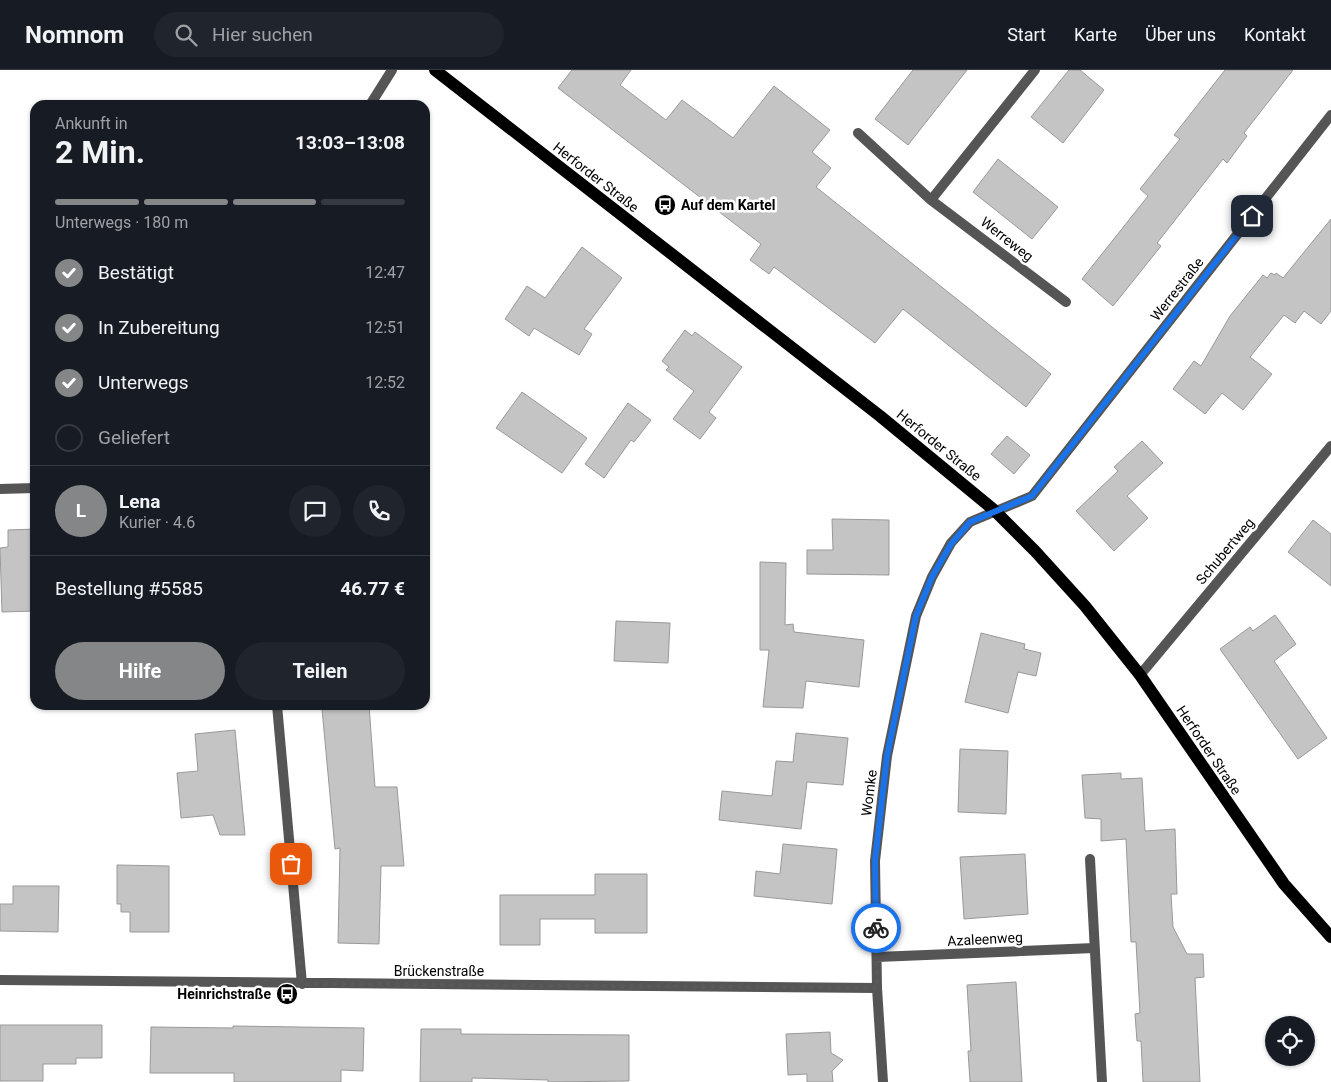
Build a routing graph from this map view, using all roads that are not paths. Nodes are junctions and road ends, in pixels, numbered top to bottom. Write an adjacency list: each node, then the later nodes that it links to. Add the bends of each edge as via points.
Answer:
1 (392, 70): 4 (street)
2 (434, 70): 12 (main road, Herforder Straße, via 880,416)
3 (1036, 70): 7 (street)
4 (373, 100)
5 (1331, 115): 12 (street, Werrestraße, via 1032,496)
6 (858, 133): 7 (street, Werreweg)
7 (931, 200): 8 (street, Werreweg)
8 (1066, 302)
9 (1331, 446): 13 (street, Schubertweg)
10 (30, 488): 11 (street)
11 (0, 489)
12 (994, 510): 13 (main road, Herforder Straße, via 1079,599); 18 (street, Womke, via 970,522 951,544 932,577 916,616 887,756 878,825 875,861)
13 (1140, 674): 16 (main road, Herforder Straße, via 1284,884)
14 (277, 710): 20 (street)
15 (1090, 859): 17 (street)
16 (1331, 937)
17 (1094, 948): 18 (street, Azaleenweg); 23 (street)
18 (877, 957): 21 (street, Womke)
19 (0, 980): 20 (street, Brückenstraße)
20 (302, 984): 21 (street, Brückenstraße)
21 (877, 988): 22 (street, Womke)
22 (884, 1082)
23 (1102, 1082)

